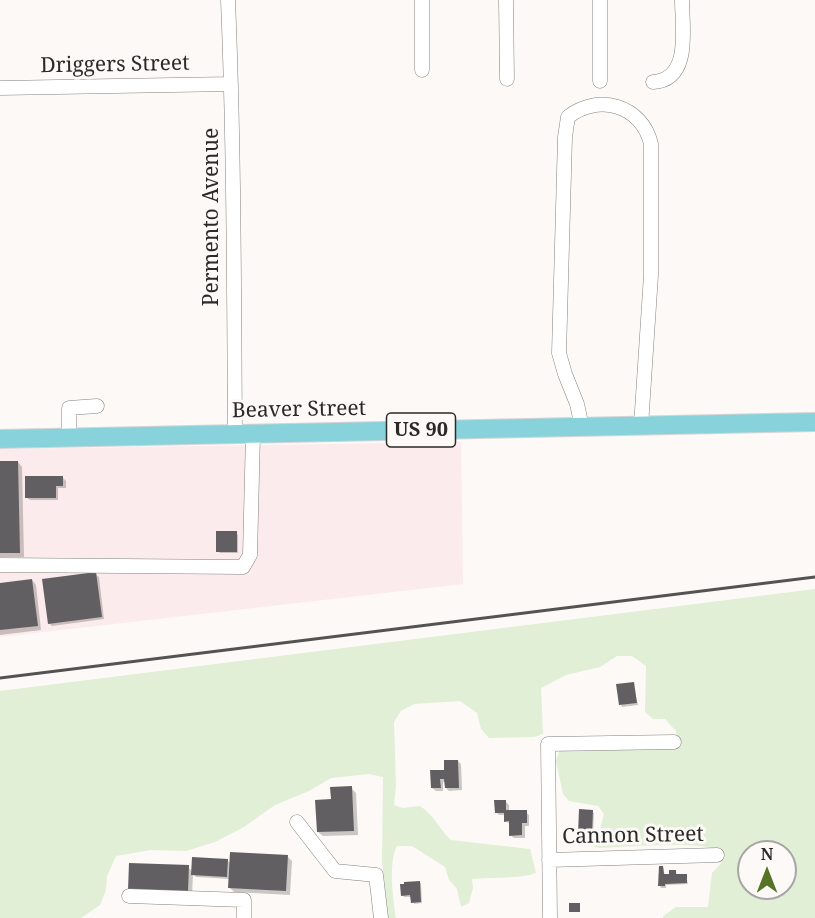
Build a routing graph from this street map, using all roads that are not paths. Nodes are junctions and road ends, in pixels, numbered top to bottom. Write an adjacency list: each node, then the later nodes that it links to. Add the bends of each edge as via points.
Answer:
1 (228, 0): 10 (street, Permento Avenue)
2 (422, 0): 6 (street)
3 (506, 0): 7 (street)
4 (600, 0): 8 (street)
5 (682, 0): 9 (street, via 681,60 669,77)
6 (422, 70)
7 (507, 79)
8 (600, 81)
9 (653, 82)
10 (231, 84): 11 (street, Driggers Street); 16 (street, Permento Avenue, via 233,296)
11 (0, 88)
12 (97, 406): 17 (street, via 69,408)
13 (815, 422): 14 (main road, Beaver Street / US 90)
14 (641, 426): 15 (main road, Beaver Street / US 90); 15 (street, via 651,275 651,144 645,129 630,112 614,105 599,105 575,111 568,117 565,137 559,353)
15 (582, 427): 16 (main road, Beaver Street / US 90)
16 (244, 434): 17 (main road, Beaver Street / US 90); 19 (street, Permento Avenue, via 250,555 243,567)
17 (69, 438): 18 (main road, Beaver Street / US 90)
18 (0, 439)
19 (0, 565)
20 (674, 742): 23 (street, via 548,744)
21 (297, 822): 26 (street, via 335,871 376,874)
22 (717, 855): 23 (street, Cannon Street)
23 (549, 860): 27 (street)
24 (129, 896): 25 (street, via 244,900)
25 (244, 918)
26 (381, 918)
27 (550, 918)

